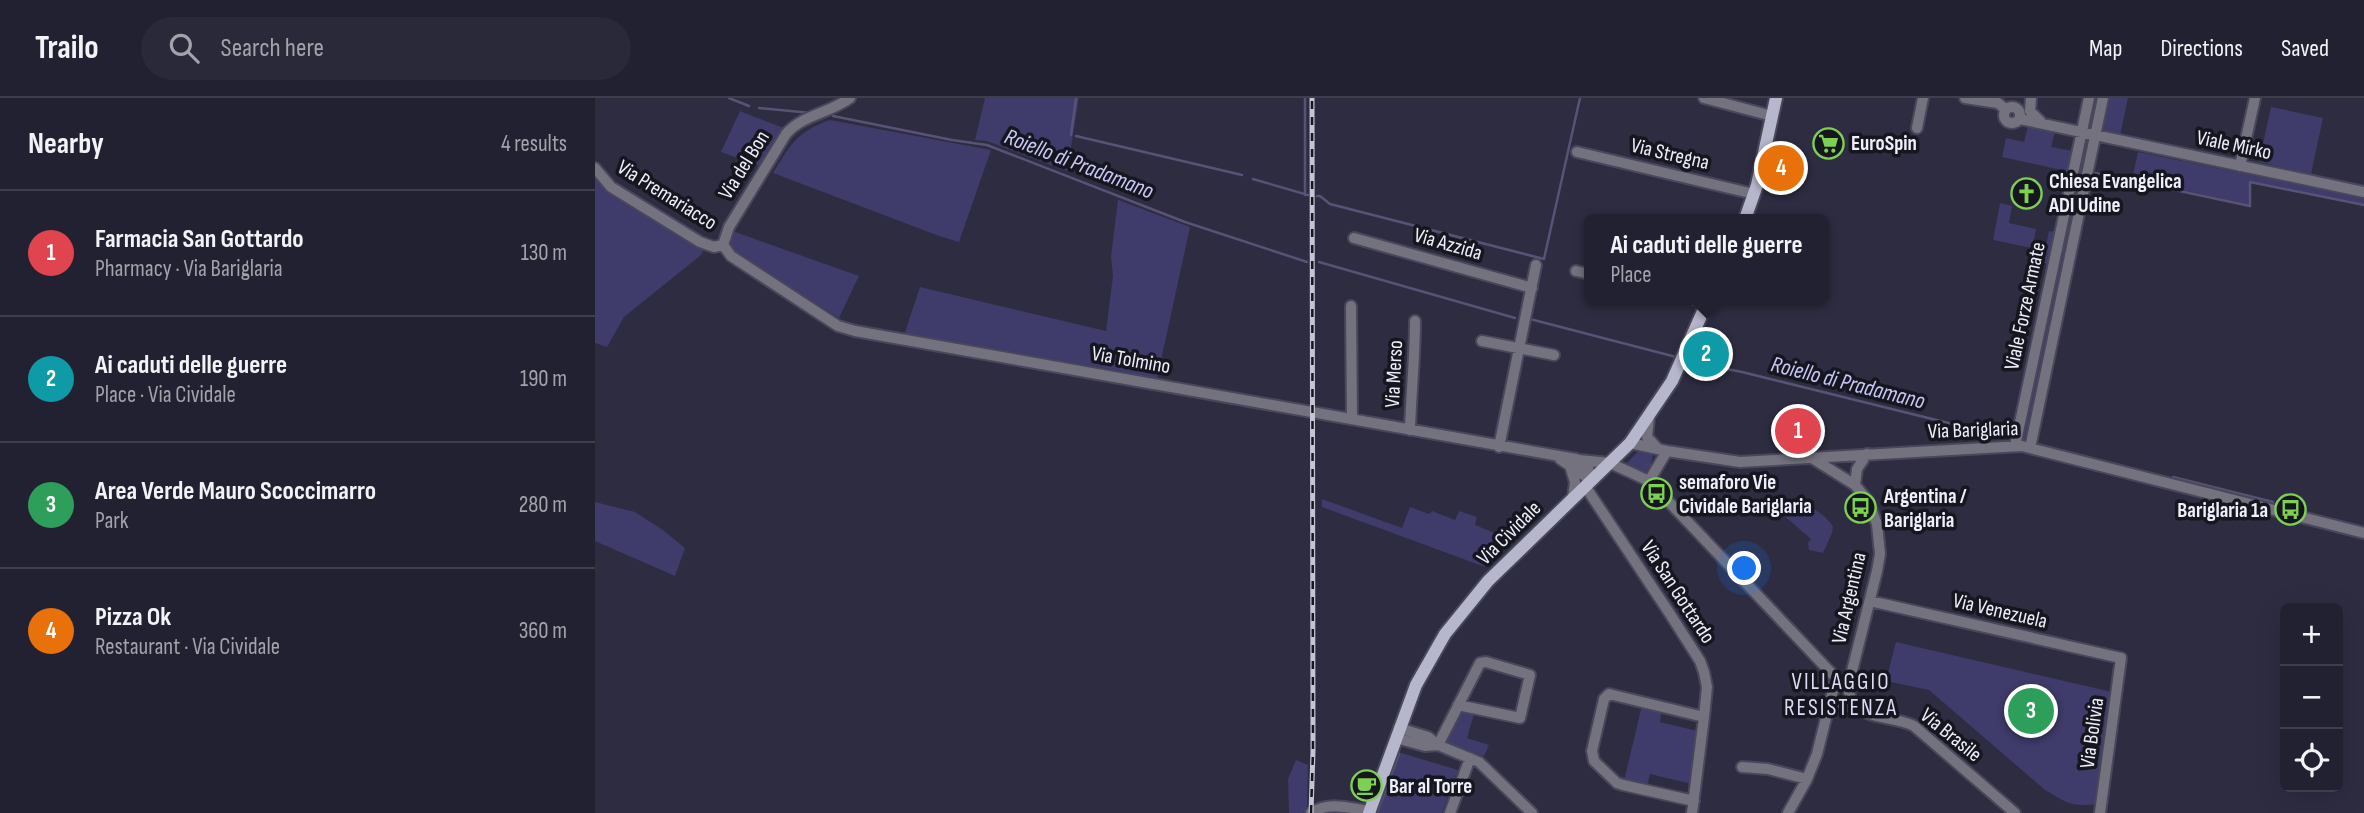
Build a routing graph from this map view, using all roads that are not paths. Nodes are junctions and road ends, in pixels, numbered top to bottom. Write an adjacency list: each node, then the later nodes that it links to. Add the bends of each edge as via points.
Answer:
1 (850, 98): 24 (street, Via del Bon, via 796,124 786,134 729,227)
2 (1704, 98): 12 (street)
3 (1776, 98): 12 (main road)
4 (1923, 98): 14 (street)
5 (1965, 98): 11 (street, via 1999,103)
6 (2018, 98): 11 (street)
7 (2031, 98): 13 (street, via 2031,113)
8 (2089, 98): 15 (street, Viale Forze Armate)
9 (2103, 98): 16 (street, Viale Forze Armate)
10 (2255, 98): 18 (street)
11 (2007, 109): 13 (street, via 2004,118 2008,122 2020,119)
12 (1772, 116): 21 (main road)
13 (2046, 125): 15 (street)
14 (1917, 128)
15 (2082, 133): 16 (street); 39 (street, Viale Forze Armate)
16 (2095, 136): 18 (street, Viale Mirko); 41 (street, Viale Forze Armate)
17 (1577, 152): 21 (street, Via Stregna)
18 (2240, 166): 20 (street, Viale Mirko)
19 (595, 168): 24 (street, Via Premariacco, via 611,187 694,239 714,247)
20 (2364, 192)
21 (1754, 194): 22 (main road)
22 (1747, 214)
23 (1354, 238): 28 (street, Via Azzida)
24 (723, 245): 36 (street, Via Tolmino, via 731,256 838,326 855,331)
25 (1536, 265): 28 (street)
26 (1576, 271): 27 (street)
27 (1584, 273)
28 (1532, 288): 33 (street)
29 (1701, 305): 35 (main road, Via Cividale, via 1672,381)
30 (1350, 306): 36 (street)
31 (1415, 321): 37 (street, Via Merso)
32 (1482, 341): 33 (street)
33 (1519, 348): 34 (street); 40 (street)
34 (1554, 355)
35 (1649, 417): 38 (main road, Via Cividale); 42 (street, via 1647,437)
36 (1352, 419): 37 (street, Via Tolmino)
37 (1410, 430): 40 (street, Via Tolmino)
38 (1630, 443): 42 (street, Via Bariglaria); 47 (main road, Via Cividale)
39 (2015, 446): 41 (street, Via Bariglaria); 43 (street, Via Bariglaria)
40 (1499, 447): 46 (street, Via Tolmino)
41 (2030, 448): 54 (street, Via Bariglaria)
42 (1662, 450): 45 (street, Via Bariglaria, via 1733,462); 50 (street)
43 (1867, 454): 44 (street, Via Bariglaria); 48 (street)
44 (1847, 455): 45 (street, Via Bariglaria); 48 (street); 49 (street, via 1835,465)
45 (1812, 458): 49 (street, Via Argentina)
46 (1572, 462): 47 (street, Via Tolmino); 51 (street, Via Tolmino); 53 (street)
47 (1610, 463): 50 (street, Via Tolmino); 51 (main road, Via Cividale)
48 (1857, 469): 52 (street)
49 (1839, 474): 52 (street, Via Argentina)
50 (1649, 481): 57 (street)
51 (1588, 483): 53 (main road, Via Cividale); 62 (street, Via San Gottardo, via 1700,661 1707,687)
52 (1855, 485): 55 (street, Via Argentina, via 1873,511 1880,539)
53 (1573, 497): 63 (main road, Via Cividale, via 1458,616 1422,672)
54 (2364, 533)
55 (1870, 601): 56 (street, Via Venezuela); 58 (street, Via Argentina)
56 (2121, 658): 76 (street, Via Bolivia)
57 (1836, 678): 58 (street); 61 (street)
58 (1849, 683): 60 (street)
59 (1458, 705): 59 (street, via 1520,718 1530,675 1482,663); 64 (street)
60 (1854, 706): 61 (street, Via Brasile); 75 (street, Via Brasile, via 1863,713 1914,726)
61 (1828, 709): 67 (street)
62 (1704, 717): 68 (street, Via San Gottardo); 68 (street, via 1609,694 1591,751 1594,761 1618,783)
63 (1398, 733): 64 (street, via 1425,746); 69 (main road, Via Cividale)
64 (1438, 745): 65 (street)
65 (1470, 758): 71 (street); 72 (street)
66 (1742, 767): 67 (street)
67 (1807, 779): 74 (street)
68 (1694, 801): 73 (street, Via San Gottardo)
69 (1369, 812): 70 (street, via 1332,806)
70 (1311, 813)
71 (1450, 813)
72 (1532, 813)
73 (1692, 813)
74 (1788, 813)
75 (2015, 813)
76 (2100, 813)

